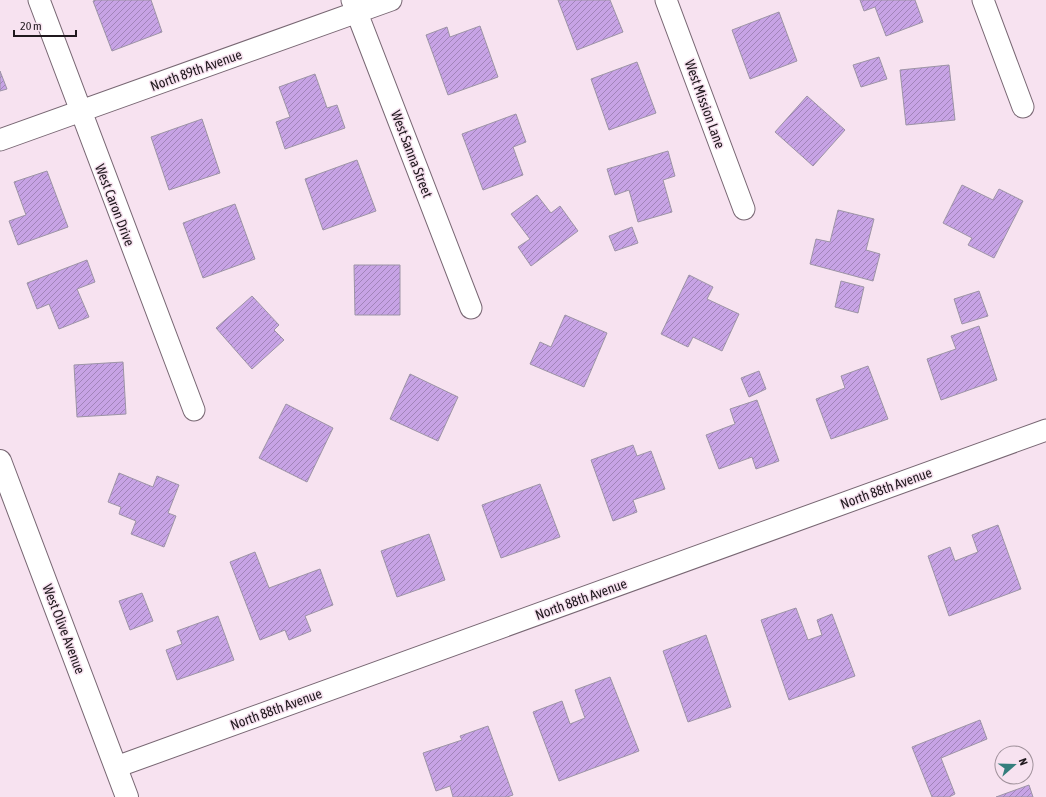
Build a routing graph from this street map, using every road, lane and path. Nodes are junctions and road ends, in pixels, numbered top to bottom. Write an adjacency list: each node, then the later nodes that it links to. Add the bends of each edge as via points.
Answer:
1 (39, 0): 7 (street, West Caron Drive)
2 (391, 0): 5 (street, North 89th Avenue)
3 (666, 0): 9 (street, West Mission Lane)
4 (983, 0): 6 (street)
5 (355, 6): 7 (street, North 89th Avenue); 10 (street, West Sanna Street)
6 (1023, 107)
7 (80, 112): 8 (street, North 89th Avenue); 11 (street, West Caron Drive)
8 (0, 140)
9 (744, 209)
10 (471, 308)
11 (194, 410)
12 (1046, 430): 14 (street, North 88th Avenue)
13 (0, 462): 14 (main road, West Olive Avenue)
14 (116, 767): 15 (main road, West Olive Avenue)
15 (127, 797)

